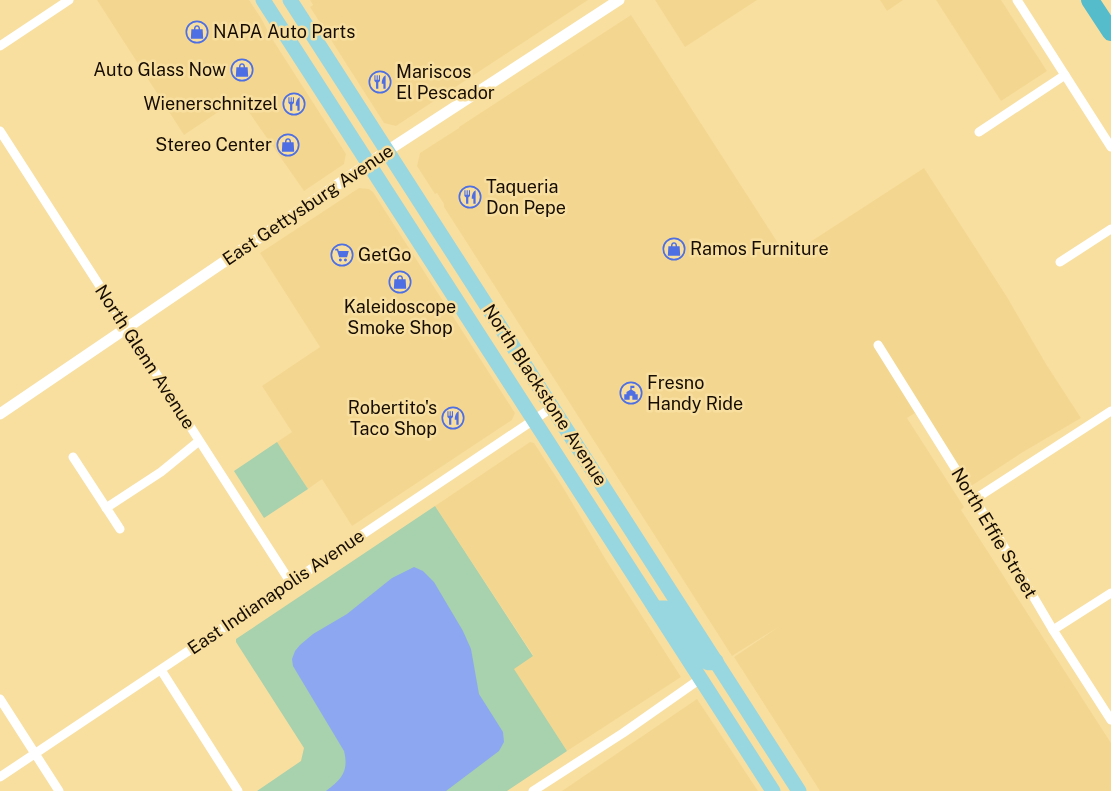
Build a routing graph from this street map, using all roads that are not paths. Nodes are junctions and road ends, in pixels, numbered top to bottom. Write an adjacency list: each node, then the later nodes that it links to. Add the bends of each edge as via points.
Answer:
1 (69, 0): 8 (street)
2 (263, 0): 14 (main road, North Blackstone Avenue)
3 (290, 0): 13 (main road, North Blackstone Avenue)
4 (619, 0): 13 (street, East Gettysburg Avenue)
5 (1016, 0): 9 (street)
6 (1090, 0): 7 (highway)
7 (1111, 32)
8 (0, 46)
9 (1065, 76): 11 (street); 12 (street)
10 (0, 131): 17 (street, North Glenn Avenue)
11 (979, 132)
12 (1111, 147)
13 (387, 151): 14 (street, East Gettysburg Avenue); 19 (main road, North Blackstone Avenue)
14 (369, 164): 17 (street, East Gettysburg Avenue); 22 (main road, North Blackstone Avenue)
15 (1111, 229): 16 (street)
16 (1060, 262)
17 (126, 328): 21 (street, East Gettysburg Avenue); 23 (street, North Glenn Avenue)
18 (878, 345): 25 (street, North Effie Street)
19 (553, 408): 22 (street, East Indianapolis Avenue); 32 (main road, North Blackstone Avenue)
20 (1111, 411): 25 (street)
21 (0, 414)
22 (534, 420): 28 (street, East Indianapolis Avenue); 30 (main road, North Blackstone Avenue)
23 (199, 441): 26 (street); 28 (street, North Glenn Avenue)
24 (73, 457): 26 (street)
25 (974, 499): 31 (street, North Effie Street)
26 (106, 508): 27 (street)
27 (120, 529)
28 (291, 583): 33 (street, East Indianapolis Avenue)
29 (1111, 593): 31 (street)
30 (655, 608): 32 (main road, via 666,608 672,613 706,663); 34 (main road, North Blackstone Avenue)
31 (1053, 630): 36 (street, North Effie Street)
32 (716, 661): 37 (main road, North Blackstone Avenue)
33 (160, 670): 38 (street, East Indianapolis Avenue); 41 (street)
34 (700, 679): 37 (main road, via 716,682 744,722); 42 (street); 43 (main road, North Blackstone Avenue)
35 (0, 699): 38 (street)
36 (1111, 720)
37 (763, 734): 44 (main road, North Blackstone Avenue)
38 (36, 754): 39 (street, East Indianapolis Avenue); 40 (street)
39 (0, 777)
40 (60, 791)
41 (238, 791)
42 (533, 791)
43 (773, 791)
44 (799, 791)

